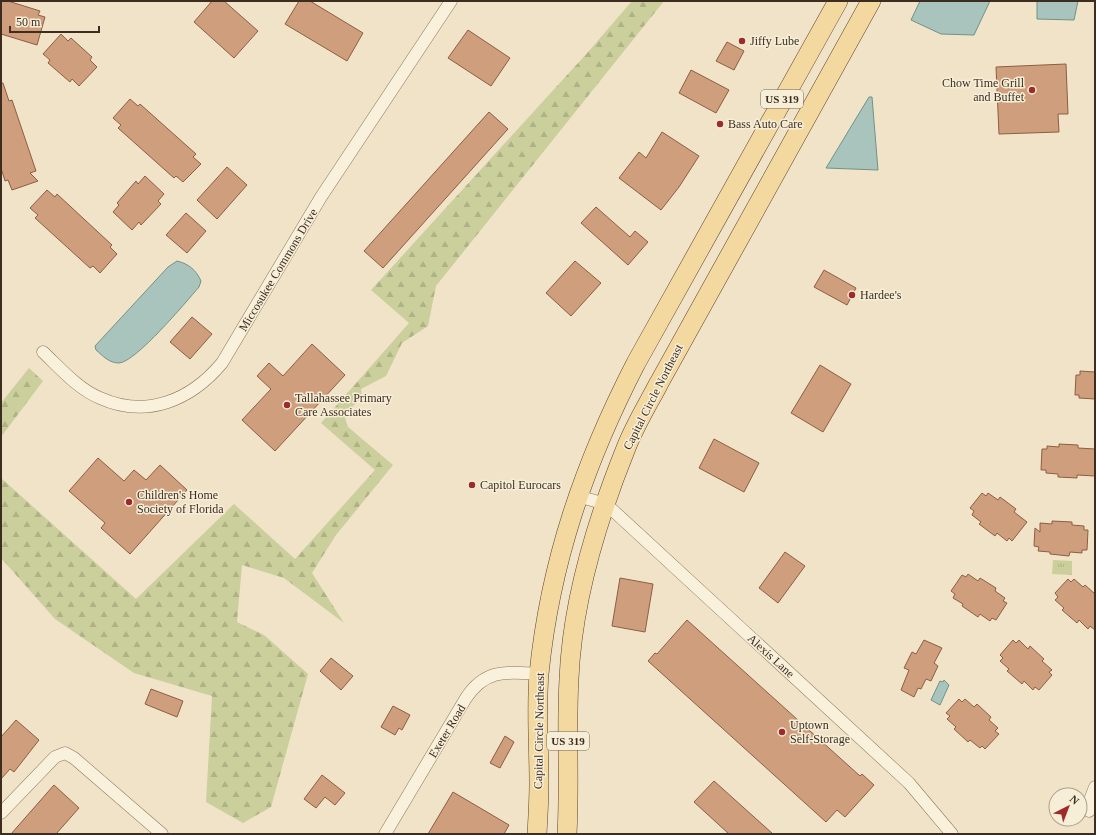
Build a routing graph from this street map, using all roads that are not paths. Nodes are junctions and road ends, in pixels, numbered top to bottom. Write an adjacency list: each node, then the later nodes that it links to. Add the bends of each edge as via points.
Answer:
1 (451, 1): 8 (street, Miccosukee Commons Drive, via 321,197 222,363 211,376 187,395 169,402 136,407 120,405 99,398 82,387)
2 (838, 1): 4 (main road, Capital Circle Northeast / US 319)
3 (871, 1): 5 (main road, Capital Circle Northeast / US 319)
4 (753, 152): 5 (main road); 6 (main road, Capital Circle Northeast / US 319)
5 (779, 168): 7 (main road, Capital Circle Northeast / US 319)
6 (658, 323): 7 (main road); 9 (main road, Capital Circle Northeast / US 319, via 614,407)
7 (686, 334): 10 (main road, Capital Circle Northeast / US 319, via 627,447)
8 (43, 352)
9 (577, 496): 10 (street, Alexis Lane); 11 (main road, Capital Circle Northeast / US 319, via 549,606)
10 (606, 504): 12 (main road, Capital Circle Northeast / US 319, via 589,559 576,619); 20 (street, Alexis Lane, via 909,783)
11 (539, 674): 12 (main road); 17 (street, Exeter Road, via 506,672 490,675 478,683 466,698); 18 (main road, Capital Circle Northeast / US 319)
12 (569, 678): 19 (main road, Capital Circle Northeast / US 319)
13 (1095, 786): 14 (street)
14 (1089, 811)
15 (1, 813): 16 (street, via 55,757 65,753)
16 (162, 834)
17 (385, 834)
18 (537, 834)
19 (567, 834)
20 (952, 834)

